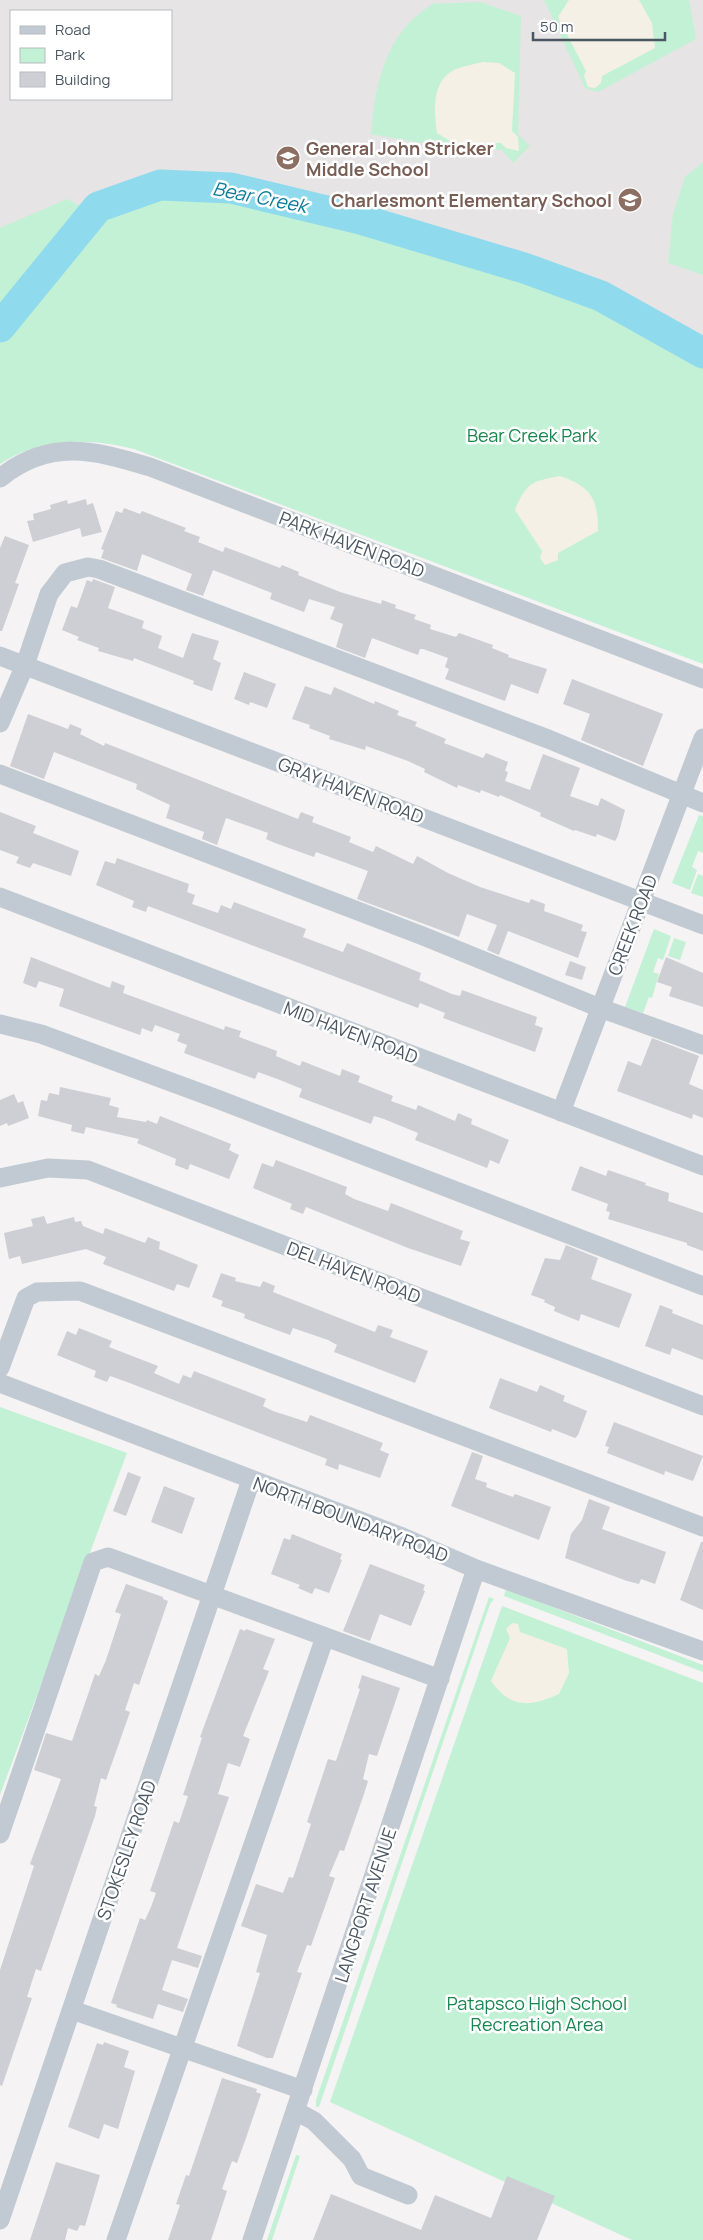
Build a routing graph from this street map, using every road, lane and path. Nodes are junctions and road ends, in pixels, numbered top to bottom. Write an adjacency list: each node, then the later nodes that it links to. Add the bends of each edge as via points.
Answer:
1 (0, 478): 4 (street, PARK HAVEN ROAD, via 16,466 43,456 80,450 105,453 150,467)
2 (0, 656): 3 (street, GRAY HAVEN ROAD)
3 (25, 665): 5 (street); 8 (street, via 49,594 56,583 72,569 99,569 548,739); 11 (street, GRAY HAVEN ROAD)
4 (703, 679)
5 (0, 723)
6 (703, 738): 8 (street, CREEK ROAD)
7 (0, 774): 13 (street, via 423,936)
8 (681, 795): 9 (street); 11 (street, CREEK ROAD)
9 (703, 803)
10 (0, 897): 16 (street, MID HAVEN ROAD)
11 (642, 902): 12 (street, GRAY HAVEN ROAD); 13 (street, CREEK ROAD)
12 (703, 925)
13 (600, 1008): 15 (street); 16 (street, CREEK ROAD)
14 (0, 1024): 19 (street, via 41,1034 217,1099)
15 (703, 1045)
16 (561, 1112): 17 (street, MID HAVEN ROAD)
17 (703, 1166)
18 (0, 1178): 22 (street, DEL HAVEN ROAD, via 48,1168 88,1170)
19 (703, 1286)
20 (0, 1368): 24 (street, via 26,1298 37,1292 80,1291)
21 (0, 1383): 23 (street, NORTH BOUNDARY ROAD)
22 (703, 1406)
23 (252, 1480): 25 (street, NORTH BOUNDARY ROAD, via 400,1536); 26 (street, STOKESLEY ROAD)
24 (703, 1527)
25 (476, 1569): 28 (street, NORTH BOUNDARY ROAD); 29 (street, LANGPORT AVENUE)
26 (212, 1595): 27 (street); 30 (street, via 108,1557 93,1562); 31 (street, STOKESLEY ROAD)
27 (325, 1637): 29 (street); 32 (street)
28 (703, 1651)
29 (440, 1679): 33 (street, LANGPORT AVENUE)
30 (0, 1834)
31 (72, 2010): 32 (street); 36 (street, STOKESLEY ROAD)
32 (182, 2048): 33 (street); 37 (street)
33 (304, 2090): 34 (street, LANGPORT AVENUE)
34 (296, 2112): 35 (street, via 314,2121 352,2159 361,2176); 38 (street, LANGPORT AVENUE)
35 (408, 2195)
36 (0, 2220)
37 (116, 2240)
38 (252, 2240)

